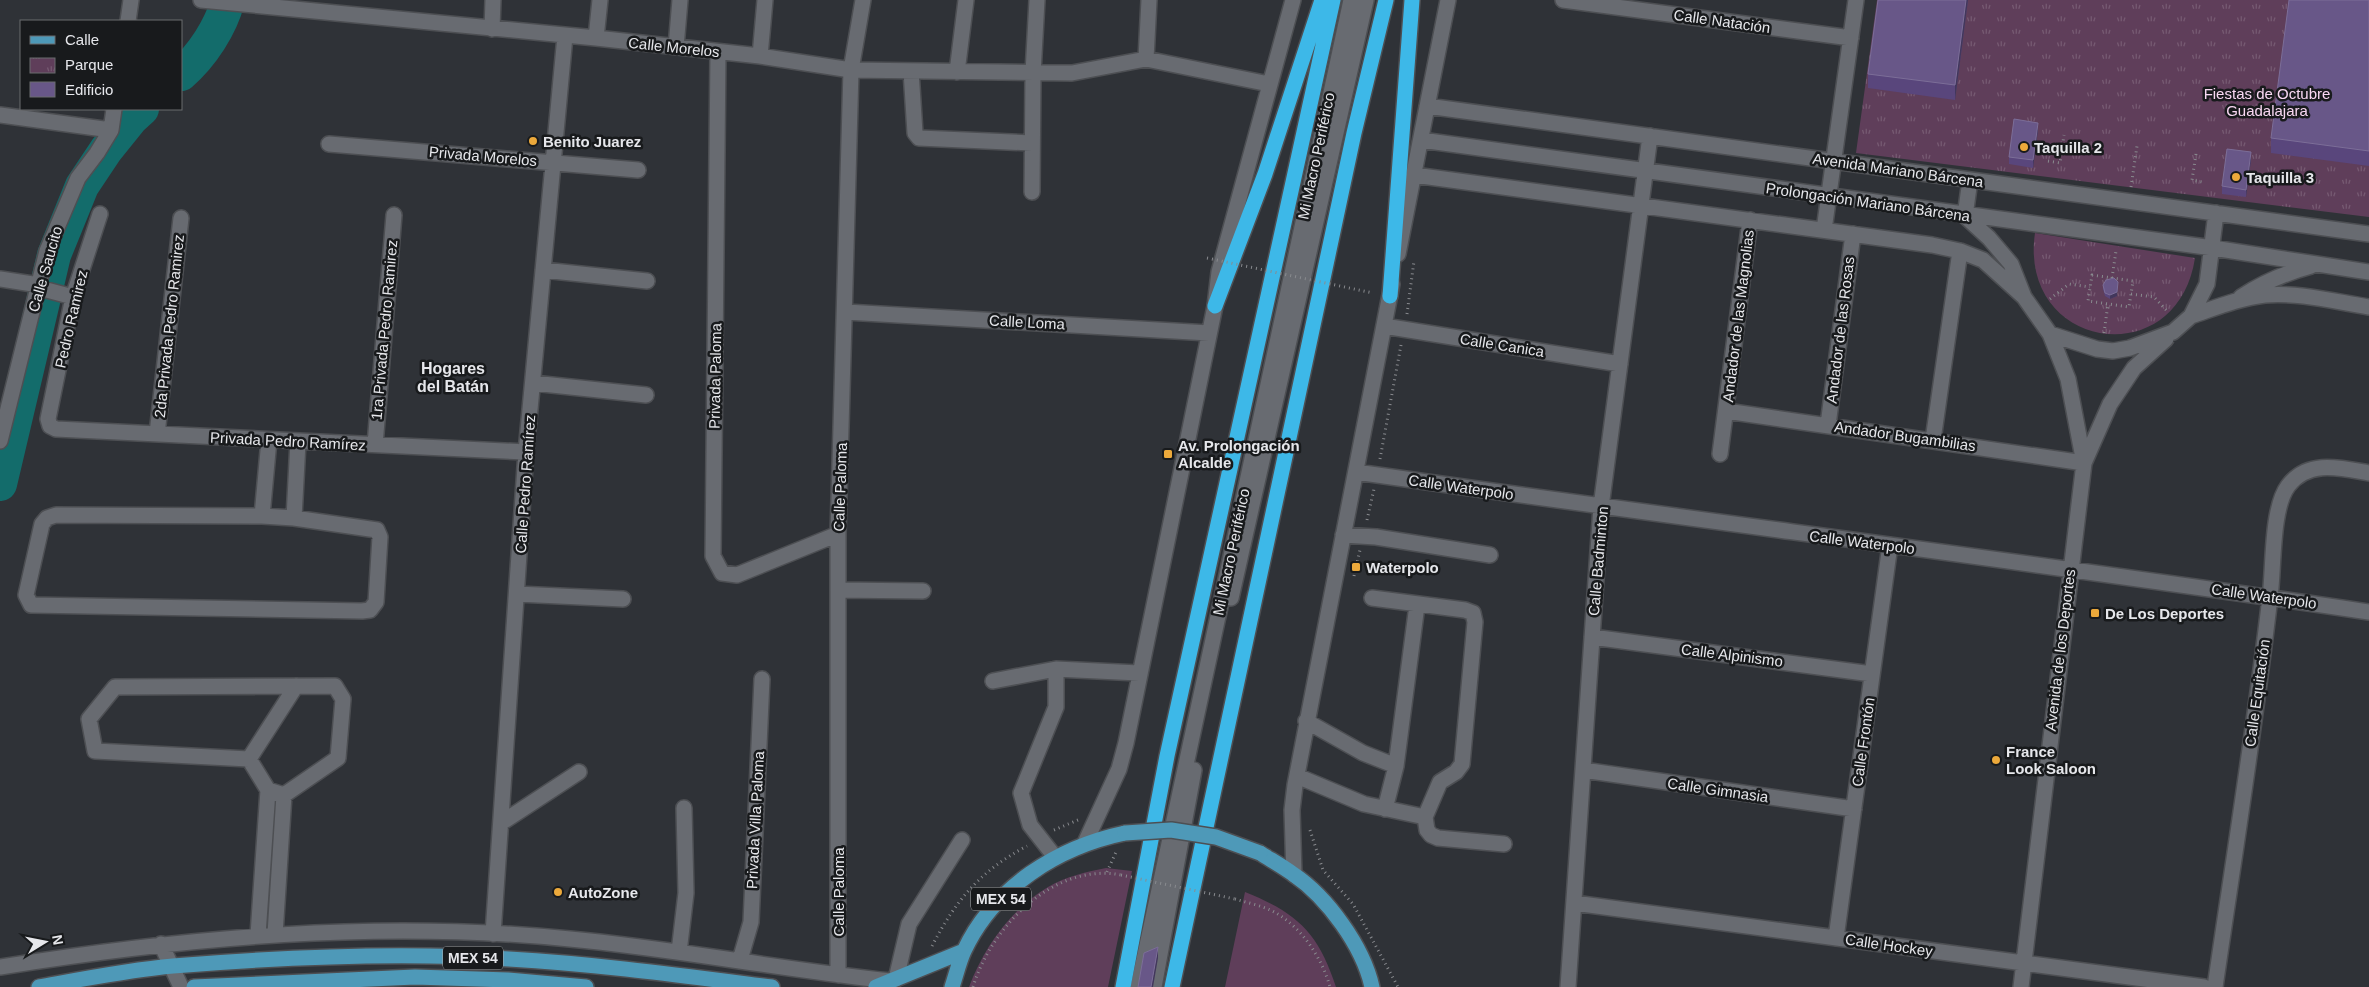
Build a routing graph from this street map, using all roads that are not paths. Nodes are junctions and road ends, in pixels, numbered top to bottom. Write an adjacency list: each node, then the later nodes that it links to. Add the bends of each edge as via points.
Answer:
1 (131, 0): 21 (street)
2 (493, 0): 22 (street)
3 (600, 0): 24 (street)
4 (680, 0): 26 (street)
5 (765, 0): 28 (street)
6 (863, 0): 30 (street, Calle Paloma)
7 (966, 0): 32 (street)
8 (1037, 0): 33 (street)
9 (1149, 0): 29 (street)
10 (1293, 0): 34 (street)
11 (1322, 0): 73 (highway, via 1265,174)
12 (1333, 0): 161 (highway, via 1167,756)
13 (1351, 0): 162 (street, Mi Macro Periférico)
14 (1366, 0): 163 (street, Mi Macro Periférico, via 1199,741)
15 (1386, 0): 164 (highway, via 1350,152)
16 (1412, 0): 70 (highway)
17 (1448, 0): 35 (street)
18 (1563, 0): 25 (street, Calle Natación)
19 (1856, 0): 25 (street)
20 (208, 1): 22 (street, Calle Morelos)
21 (128, 20)
22 (492, 29): 23 (street, Calle Morelos)
23 (566, 36): 24 (street, Calle Morelos); 44 (street, Calle Pedro Ramírez)
24 (596, 38): 26 (street, Calle Morelos)
25 (1851, 38): 43 (street)
26 (676, 47): 27 (street, Calle Morelos)
27 (718, 52): 28 (street, Calle Morelos); 101 (street, Privada Paloma, via 713,556 722,573 736,575)
28 (760, 56): 30 (street, Calle Morelos)
29 (1146, 59): 33 (street, Calle Morelos, via 1072,72); 34 (street)
30 (851, 70): 31 (street, Calle Morelos); 75 (street, Calle Paloma)
31 (911, 71): 32 (street, Calle Morelos); 41 (street, via 915,133 919,138)
32 (957, 72): 33 (street, Calle Morelos)
33 (1033, 73): 41 (street)
34 (1269, 84): 73 (street, via 1219,272)
35 (1427, 106): 39 (street, Avenida Mariano Bárcena); 40 (street)
36 (114, 110): 38 (street, Calle Saucito)
37 (0, 115): 38 (street)
38 (111, 130): 68 (street, Calle Saucito, via 78,178 64,208 47,251)
39 (1650, 136): 43 (street, Avenida Mariano Bárcena); 46 (street, Calle Badminton)
40 (1421, 140): 46 (street, Prolongación Mariano Bárcena); 47 (street)
41 (1032, 143): 49 (street)
42 (329, 144): 44 (street, Privada Morelos)
43 (1833, 161): 48 (street, Avenida Mariano Bárcena); 50 (street)
44 (553, 162): 45 (street, Privada Morelos); 64 (street, Calle Pedro Ramírez)
45 (638, 170)
46 (1645, 171): 50 (street, Prolongación Mariano Bárcena); 51 (street, Calle Badminton)
47 (1414, 175): 51 (street); 70 (street)
48 (1970, 180): 52 (street, Avenida Mariano Bárcena); 55 (street)
49 (1032, 192)
50 (1829, 197): 55 (street, Prolongación Mariano Bárcena); 58 (street)
51 (1640, 205): 57 (street); 81 (street, Calle Badminton)
52 (2216, 213): 60 (street, Avenida Mariano Bárcena); 61 (street, Avenida de los Deportes)
53 (100, 214): 69 (street, Pedro Ramirez)
54 (394, 215): 92 (street, 1ra Privada Pedro Ramirez)
55 (1966, 216): 61 (street, Prolongación Mariano Bárcena); 71 (street, Avenida de los Deportes, via 2011,264)
56 (181, 218): 87 (street, 2da Privada Pedro Ramirez)
57 (1750, 220): 58 (street); 84 (street, Andador de las Magnolias)
58 (1824, 230): 59 (street)
59 (1853, 234): 62 (street, via 1932,244); 85 (street, Andador de las Rosas)
60 (2369, 234)
61 (2213, 248): 63 (street, Prolongación Mariano Bárcena); 76 (street, Avenida de los Deportes, via 2207,284)
62 (1960, 251): 71 (street, via 1983,260); 89 (street)
63 (2316, 265): 65 (street, Prolongación Mariano Bárcena); 72 (street, Prolongación Mariano Bárcena, via 2282,274 2258,285)
64 (543, 270): 67 (street); 82 (street, Calle Pedro Ramírez)
65 (2369, 272)
66 (0, 279): 68 (street)
67 (647, 281)
68 (41, 287): 69 (street); 90 (street, Calle Saucito)
69 (70, 296): 86 (street, Pedro Ramirez, via 48,419)
70 (1390, 296): 77 (street)
71 (2024, 297): 80 (street, Avenida de los Deportes)
72 (2238, 300): 74 (street, Prolongación Mariano Bárcena, via 2285,295); 76 (street, Prolongación Mariano Bárcena)
73 (1215, 306): 79 (street)
74 (2369, 306)
75 (846, 312): 79 (street, Calle Loma); 101 (street, Calle Paloma)
76 (2191, 316): 78 (street, Avenida de los Deportes)
77 (1384, 326): 81 (street, Calle Canica); 96 (street)
78 (2173, 332): 80 (street, Avenida de los Deportes, via 2130,348 2113,350 2081,345); 95 (street, Avenida de los Deportes, via 2134,368 2110,404)
79 (1209, 333): 116 (street)
80 (2050, 334): 95 (street, Avenida de los Deportes, via 2068,379)
81 (1620, 364): 98 (street, Calle Badminton)
82 (533, 383): 83 (street); 93 (street, Calle Pedro Ramírez)
83 (646, 395)
84 (1726, 411): 85 (street, Andador Bugambilias); 94 (street, Andador de las Magnolias)
85 (1828, 425): 89 (street, Andador Bugambilias)
86 (50, 426): 87 (street, Privada Pedro Ramírez, via 56,429)
87 (158, 434): 88 (street, Privada Pedro Ramírez)
88 (269, 440): 91 (street, Privada Pedro Ramírez); 99 (street)
89 (1933, 440): 95 (street, Andador Bugambilias)
90 (0, 441)
91 (298, 442): 92 (street, Privada Pedro Ramírez); 100 (street)
92 (375, 445): 93 (street, Privada Pedro Ramírez)
93 (526, 452): 108 (street, Calle Pedro Ramírez)
94 (1720, 454)
95 (2084, 463): 105 (street, Avenida de los Deportes)
96 (1356, 472): 98 (street, Calle Waterpolo); 102 (street)
97 (2369, 472): 109 (street, Calle Equitación, via 2319,467 2302,474 2287,488 2278,509)
98 (1601, 507): 103 (street, Calle Waterpolo); 114 (street, Calle Badminton)
99 (262, 516): 100 (street); 100 (street, via 56,515 42,524 26,595 31,605 44,607 370,610 376,602 380,537 377,530)
100 (294, 518)
101 (838, 534): 106 (street, Calle Paloma)
102 (1343, 535): 104 (street); 121 (street)
103 (1890, 545): 105 (street, Calle Waterpolo); 117 (street, Calle Frontón)
104 (1490, 555)
105 (2070, 568): 109 (street, Calle Waterpolo); 148 (street, Avenida de los Deportes)
106 (838, 590): 107 (street); 151 (street, Calle Paloma)
107 (923, 591)
108 (517, 594): 111 (street); 133 (street, Calle Pedro Ramírez)
109 (2270, 597): 113 (street, Calle Waterpolo); 168 (street, Calle Equitación)
110 (1372, 598): 112 (street)
111 (623, 599)
112 (1417, 605): 123 (street); 132 (street, via 1469,611 1473,613 1475,622 1462,764 1440,782)
113 (2369, 612)
114 (1592, 637): 117 (street, Calle Alpinismo); 124 (street, Calle Badminton)
115 (1056, 669): 116 (street); 119 (street); 137 (street, via 1056,707 1020,794 1030,824)
116 (1139, 673): 135 (street, via 1119,769)
117 (1872, 674): 131 (street, Calle Frontón)
118 (762, 679): 147 (street, Privada Villa Paloma, via 751,922)
119 (993, 681)
120 (296, 686): 122 (street); 122 (street, via 115,687 89,719 96,751); 128 (street, via 335,686 343,699 338,758)
121 (1306, 721): 123 (street, via 1363,753); 126 (street)
122 (249, 759): 127 (street)
123 (1396, 766): 130 (street)
124 (1583, 770): 131 (street, Calle Gimnasia); 139 (street, Calle Badminton)
125 (580, 772): 133 (street)
126 (1297, 776): 130 (street, via 1364,804); 138 (street, via 1292,810)
127 (268, 790): 128 (street); 142 (street)
128 (284, 795): 140 (street)
129 (684, 808): 146 (street, via 686,893)
130 (1386, 809): 132 (street)
131 (1854, 809): 143 (street, Calle Frontón)
132 (1425, 817): 136 (street, via 1427,830 1438,838)
133 (501, 823): 141 (street, Calle Pedro Ramírez)
134 (962, 840): 152 (street, via 909,924)
135 (1085, 843): 137 (main road, MEX 54); 138 (main road, MEX 54, bridge, via 1125,833 1171,830 1216,837 1260,853)
136 (1504, 844)
137 (1055, 857): 145 (main road, MEX 54, via 1002,897 981,922)
138 (1294, 875): 153 (main road, MEX 54, via 1337,918 1352,939)
139 (1574, 903): 143 (street, Calle Hockey); 165 (street, Calle Badminton)
140 (275, 934): 141 (street, via 380,931); 142 (street)
141 (493, 934): 146 (street)
142 (258, 935): 144 (street)
143 (1836, 938): 148 (street, Calle Hockey)
144 (161, 944): 149 (street); 150 (street)
145 (964, 951): 152 (main road); 160 (main road, MEX 54)
146 (679, 952): 147 (street)
147 (740, 960): 151 (street)
148 (2024, 963): 166 (street, Avenida de los Deportes); 167 (street, Calle Hockey)
149 (0, 967)
150 (172, 967): 154 (main road, MEX 54); 155 (street); 158 (main road, MEX 54, via 296,958 413,956 508,959)
151 (838, 975): 152 (street)
152 (893, 980): 159 (main road)
153 (1374, 984)
154 (39, 987)
155 (181, 987)
156 (194, 987): 157 (main road, MEX 54, via 415,977)
157 (586, 987)
158 (772, 987)
159 (876, 987)
160 (952, 987)
161 (1123, 987)
162 (1138, 987)
163 (1154, 987)
164 (1172, 987)
165 (1568, 987)
166 (2021, 987)
167 (2204, 987)
168 (2216, 987)

